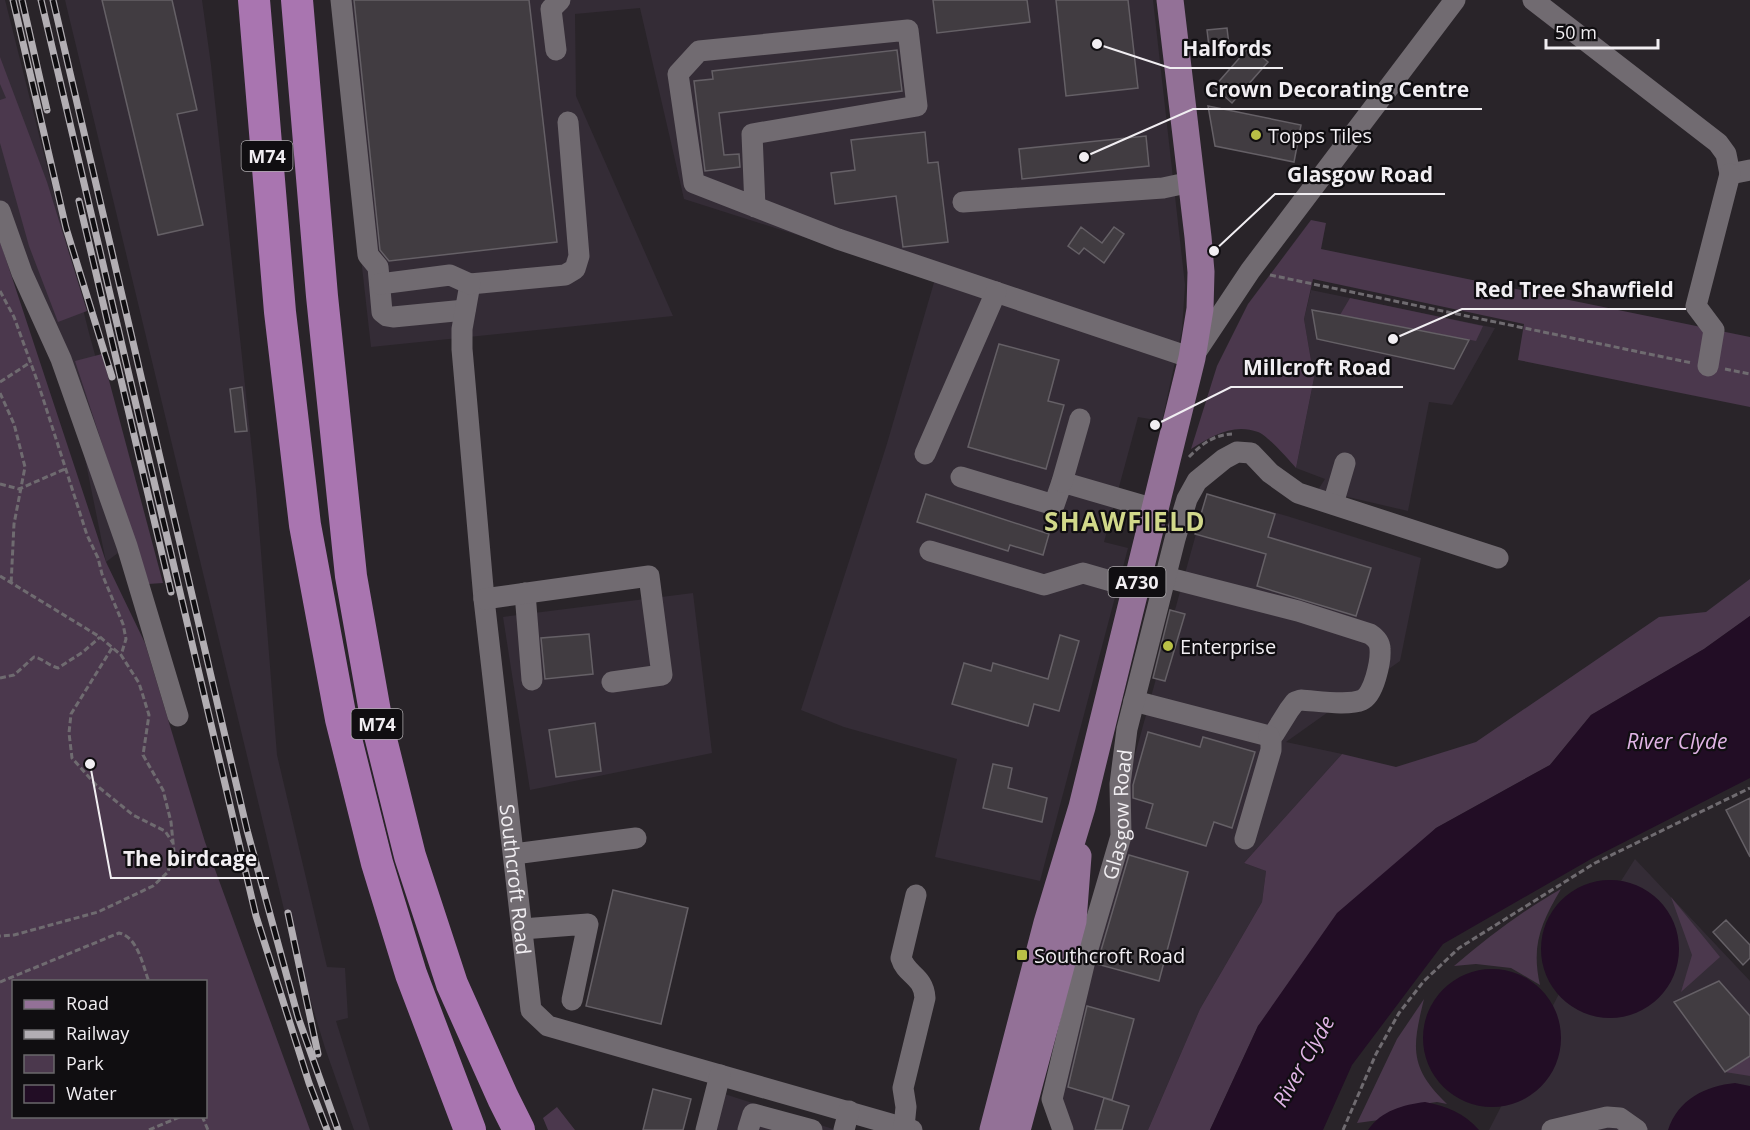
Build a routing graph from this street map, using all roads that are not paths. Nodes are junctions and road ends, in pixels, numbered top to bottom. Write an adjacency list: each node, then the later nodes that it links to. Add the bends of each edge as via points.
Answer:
1 (254, 0): 49 (highway, M74, via 280,312 304,525 335,684 377,863 411,974)
2 (297, 0): 50 (highway, M74, via 350,564 377,723 410,856 452,984)
3 (341, 0): 15 (street, via 368,255 378,267)
4 (560, 0): 8 (street, via 551,9)
5 (1170, 0): 11 (main road, A730)
6 (1455, 0): 19 (street, Glasgow Road, via 1250,271)
7 (1533, 0): 10 (street, via 1718,143)
8 (556, 50)
9 (568, 122): 16 (street, via 579,256 575,269 565,275)
10 (1740, 172): 20 (street, via 1696,306 1714,330)
11 (1191, 182): 12 (street, via 1163,188); 19 (main road, A730, via 1201,272)
12 (963, 201)
13 (755, 207): 13 (street, via 694,183 678,74 699,51 908,30 917,106 752,134); 17 (street)
14 (0, 211): 37 (street, via 22,273 61,359 123,535)
15 (380, 284): 16 (street, via 450,275); 18 (street, via 380,303 387,316)
16 (470, 284): 18 (street, Southcroft Road)
17 (996, 292): 19 (street); 22 (street)
18 (465, 310): 33 (street, Southcroft Road, via 462,349)
19 (1192, 358): 27 (main road, Glasgow Road / A730)
20 (1708, 366)
21 (1080, 419): 25 (street)
22 (926, 454)
23 (1346, 463): 26 (street)
24 (961, 477): 25 (street, via 1054,505)
25 (1062, 482): 27 (street)
26 (1333, 504): 29 (street); 30 (street, Glasgow Road, via 1298,493 1270,474 1251,453 1237,452 1197,481 1187,499)
27 (1155, 509): 31 (main road, Glasgow Road / A730)
28 (930, 551): 31 (street, via 1044,585 1083,573)
29 (1498, 558)
30 (1166, 577): 36 (street, Glasgow Road); 38 (street, via 1298,611 1355,628 1377,639 1381,648 1368,697 1349,702 1295,702)
31 (1136, 588): 39 (main road, Glasgow Road / A730)
32 (525, 593): 33 (street); 34 (street); 35 (street, via 649,576 662,675)
33 (484, 599): 42 (street, Southcroft Road)
34 (532, 680)
35 (612, 682)
36 (1134, 701): 38 (street); 56 (street, Glasgow Road, via 1120,784 1121,836 1087,952 1052,1099)
37 (178, 716)
38 (1269, 736): 41 (street, via 1271,750)
39 (1082, 807): 54 (main road, Glasgow Road / A730); 55 (main road, Glasgow Road / A730, via 1073,921)
40 (636, 838): 42 (street)
41 (1245, 839)
42 (514, 854): 44 (street, Southcroft Road)
43 (916, 895): 48 (street, via 901,958 902,964 922,983 925,998 903,1088)
44 (522, 929): 45 (street, via 588,924); 46 (street, Southcroft Road, via 531,1010 548,1026)
45 (572, 1000)
46 (720, 1075): 47 (street, Southcroft Road); 51 (street)
47 (847, 1121): 48 (street, Southcroft Road)
48 (908, 1128)
49 (471, 1130)
50 (519, 1130)
51 (706, 1130)
52 (748, 1130): 53 (street, via 753,1114)
53 (812, 1130)
54 (993, 1130)
55 (1017, 1130)
56 (1063, 1130)
57 (1552, 1130): 58 (street, via 1607,1117 1620,1118)
58 (1637, 1130)

